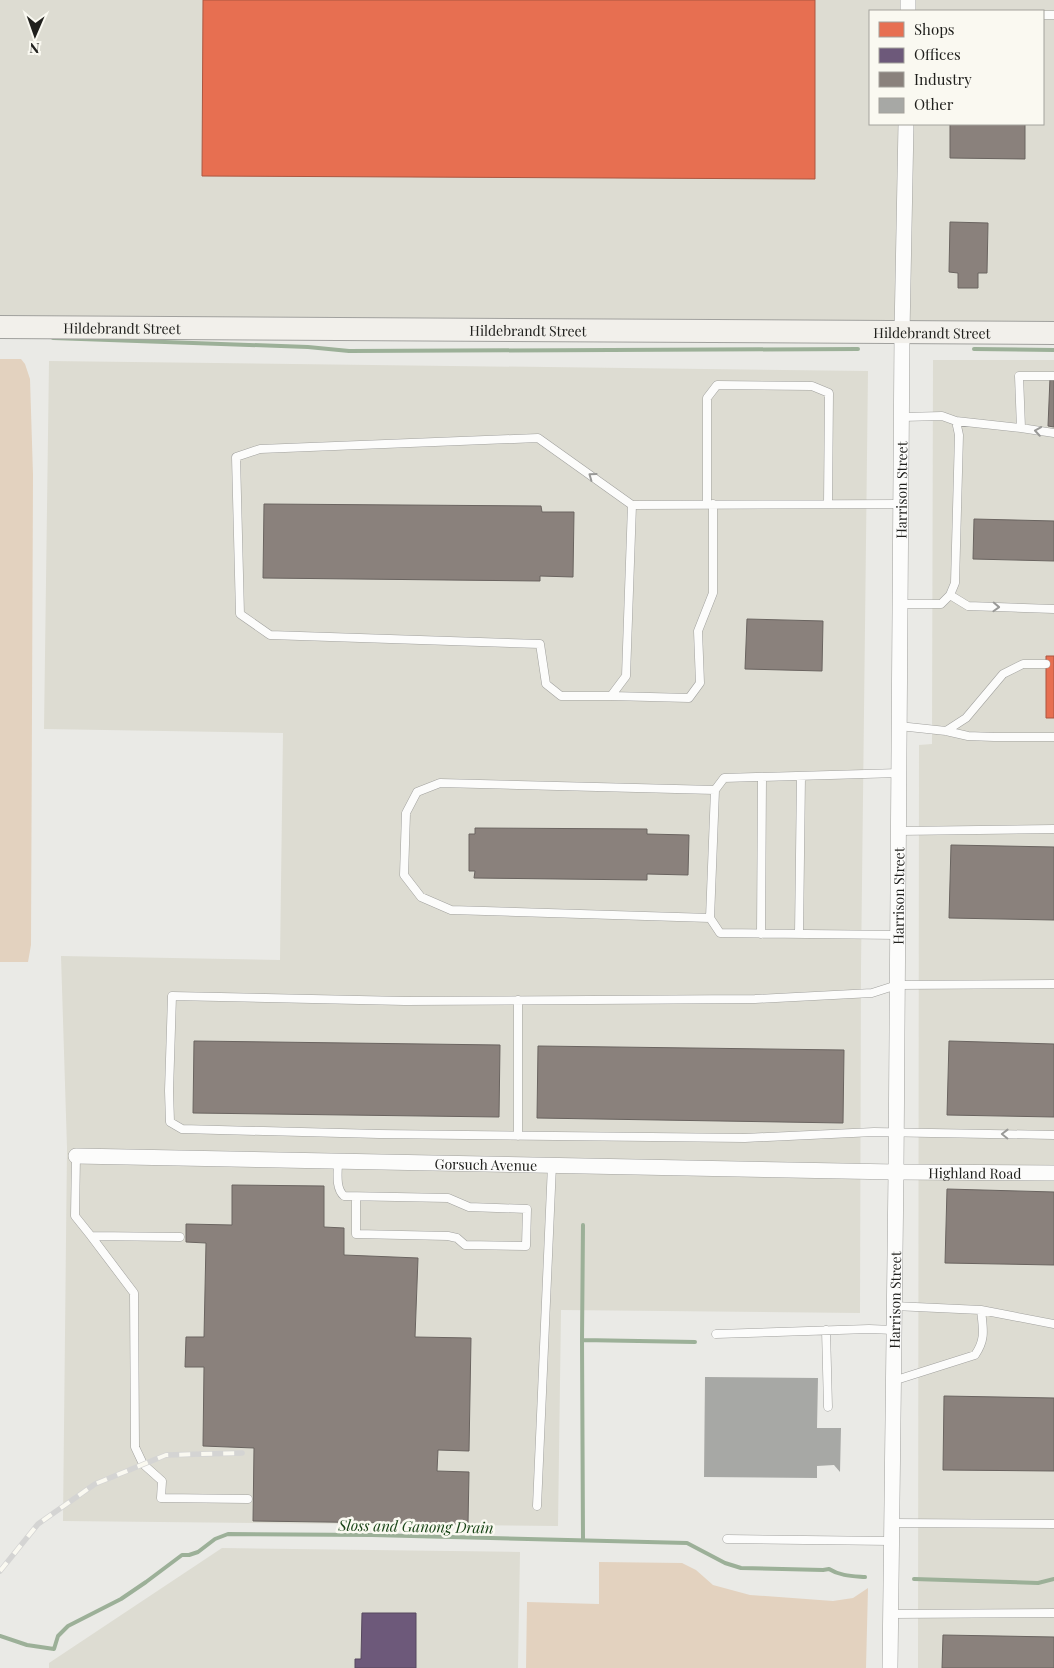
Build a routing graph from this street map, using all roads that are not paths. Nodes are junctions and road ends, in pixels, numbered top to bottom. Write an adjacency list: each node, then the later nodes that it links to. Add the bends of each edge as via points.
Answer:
1 (906, 125): 3 (street, Harrison Street)
2 (0, 327): 3 (street, Hildebrandt Street)
3 (902, 333): 4 (street, Hildebrandt Street); 6 (street, Harrison Street)
4 (1054, 333)
5 (1054, 376): 8 (lane, via 1019,376)
6 (902, 417): 7 (lane, via 942,416); 12 (street, Harrison Street)
7 (956, 421): 8 (lane); 14 (lane, via 959,435 955,583)
8 (1021, 428): 9 (lane, one-way to 8)
9 (1054, 433)
10 (710, 504): 11 (lane); 11 (lane, via 707,398 716,386 812,386 829,393); 13 (lane); 18 (lane, via 713,593 698,631 700,683 689,698)
11 (828, 504): 12 (lane)
12 (901, 504): 15 (street, Harrison Street)
13 (632, 505): 18 (lane, via 626,676); 18 (lane, one-way to 18, via 538,438 260,448 236,457 240,614 270,635 540,644 546,684 562,696)
14 (950, 595): 15 (lane, via 941,604); 16 (lane, one-way to 16, via 968,606)
15 (900, 604): 19 (street, Harrison Street)
16 (1054, 609)
17 (1046, 664): 20 (lane, via 1023,664 1003,674 966,718)
18 (610, 696)
19 (899, 726): 20 (lane); 22 (street, Harrison Street)
20 (946, 730): 21 (lane, via 968,736)
21 (1054, 737)
22 (899, 773): 23 (lane); 27 (street, Harrison Street)
23 (801, 776): 24 (lane); 30 (lane)
24 (762, 777): 25 (lane, via 724,778); 29 (lane)
25 (715, 790): 28 (lane); 28 (lane, via 440,783 417,792 406,813 404,875 421,896 451,910)
26 (1054, 829): 27 (lane)
27 (898, 831): 31 (street, Harrison Street)
28 (710, 918): 29 (lane, via 720,933)
29 (761, 934): 30 (lane)
30 (799, 934): 31 (lane)
31 (898, 935): 33 (street, Harrison Street)
32 (1054, 984): 33 (lane)
33 (898, 985): 34 (lane, via 872,993 755,999); 35 (street, Harrison Street)
34 (518, 1000): 37 (lane); 37 (lane, via 172,996 169,1091 170,1122 182,1129)
35 (896, 1132): 36 (lane, one-way to 35); 37 (lane, via 745,1138); 41 (street, Harrison Street)
36 (1054, 1135)
37 (518, 1136)
38 (76, 1156): 39 (street, Gorsuch Avenue); 44 (lane, via 75,1216)
39 (338, 1161): 40 (street, Gorsuch Avenue); 43 (lane, via 340,1193)
40 (552, 1165): 41 (street, Gorsuch Avenue); 55 (lane)
41 (896, 1172): 42 (street, Highland Road); 46 (street, Harrison Street)
42 (1054, 1173)
43 (356, 1197): 43 (lane, via 448,1198 469,1207 527,1209 526,1246 465,1244 448,1236 356,1234)
44 (91, 1236): 45 (lane); 54 (lane, via 134,1293 135,1447 143,1464 162,1481 161,1498)
45 (180, 1237)
46 (894, 1306): 47 (lane); 50 (street, Harrison Street)
47 (981, 1310): 48 (lane); 52 (lane, via 984,1336 975,1355)
48 (1054, 1324)
49 (826, 1330): 50 (lane); 51 (lane); 53 (lane)
50 (894, 1330): 52 (street, Harrison Street)
51 (716, 1334)
52 (893, 1381): 56 (street, Harrison Street)
53 (828, 1407)
54 (248, 1499)
55 (536, 1506)
56 (892, 1523): 57 (lane); 59 (street, Harrison Street)
57 (1054, 1524)
58 (728, 1539): 59 (lane)
59 (891, 1541): 61 (street, Harrison Street)
60 (1054, 1613): 61 (lane)
61 (891, 1614): 62 (street, Harrison Street)
62 (890, 1668)

